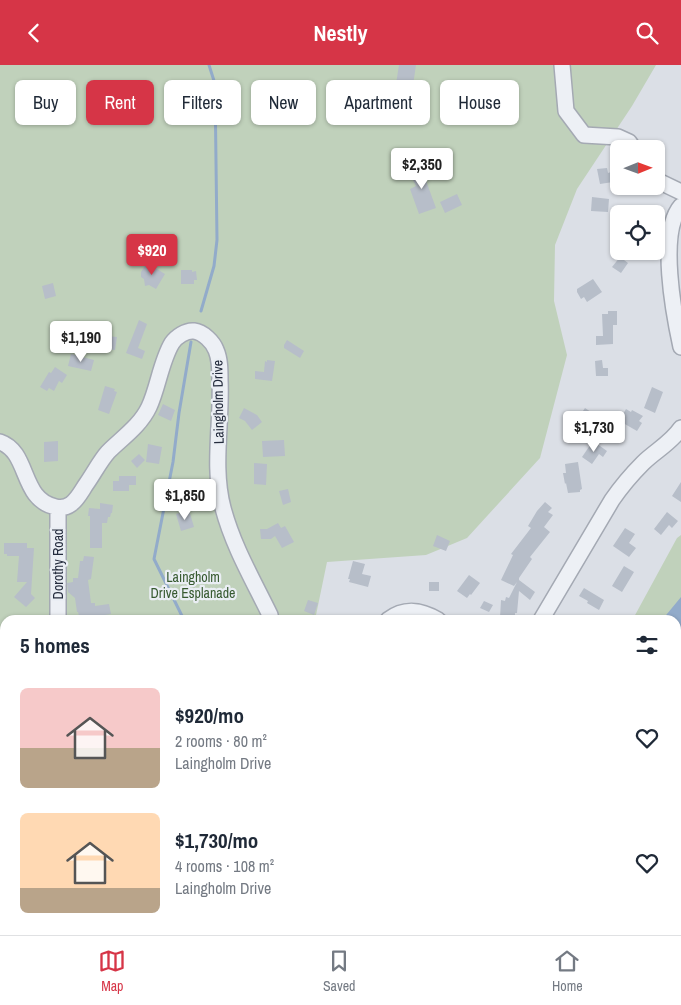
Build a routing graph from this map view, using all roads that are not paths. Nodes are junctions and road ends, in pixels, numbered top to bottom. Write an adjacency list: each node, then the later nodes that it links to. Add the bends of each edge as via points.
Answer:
1 (562, 65): 2 (street, via 566,111 584,135)
2 (625, 140)
3 (665, 184): 4 (street)
4 (681, 192)
5 (681, 207): 6 (street, via 672,223 670,239 670,287)
6 (681, 347)
7 (681, 428): 14 (street, via 675,437 644,462 612,500)
8 (0, 441): 9 (street, via 17,455 36,497)
9 (58, 508): 10 (street, Dorothy Road); 11 (street, Laingholm Drive, via 70,505 107,453 135,427 148,409 172,342 186,332 201,334 216,349 219,361 218,469 222,507 234,543)
10 (58, 615)
11 (270, 615)
12 (396, 615): 13 (street, via 419,611)
13 (427, 615)
14 (544, 615)

